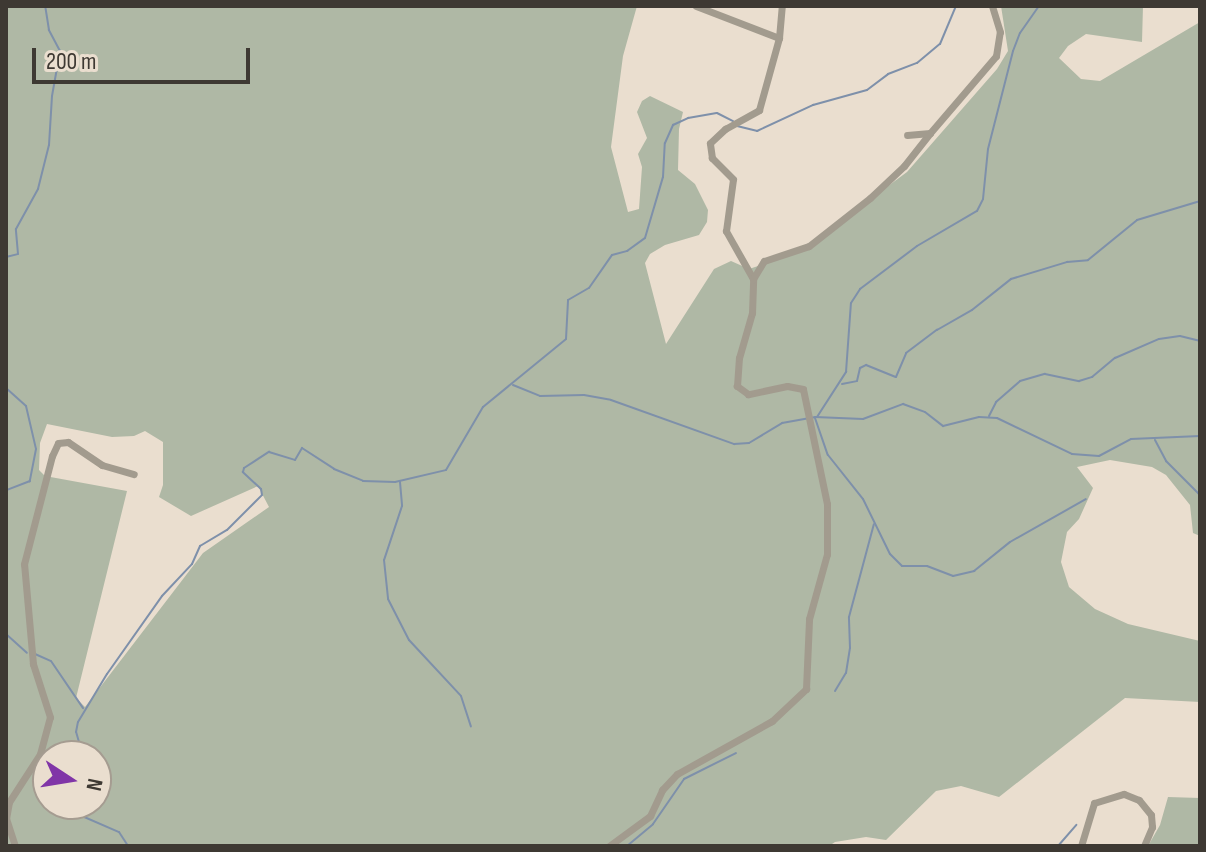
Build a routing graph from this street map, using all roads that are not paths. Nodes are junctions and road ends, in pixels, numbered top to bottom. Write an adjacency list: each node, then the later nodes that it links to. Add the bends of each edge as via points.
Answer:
1 (696, 6): 4 (street)
2 (782, 6): 4 (street)
3 (992, 6): 5 (street, via 1000,32 996,56)
4 (779, 38): 7 (street, via 759,110 710,143 712,158 733,179 726,231)
5 (930, 133): 6 (street); 7 (street, via 870,198 809,246 764,261)
6 (907, 135)
7 (753, 279): 10 (street, via 752,313 737,386 748,394 787,386 803,389 827,504 827,554 809,619 808,683 772,721 667,782 650,816)
8 (134, 474): 9 (street, via 102,465 68,442 58,443 52,456 24,564 33,664 50,717 40,754 9,802 6,819)
9 (15, 846)
10 (609, 846)
11 (1081, 846): 12 (street, via 1094,803 1124,794 1139,800 1151,815)
12 (1144, 846)

